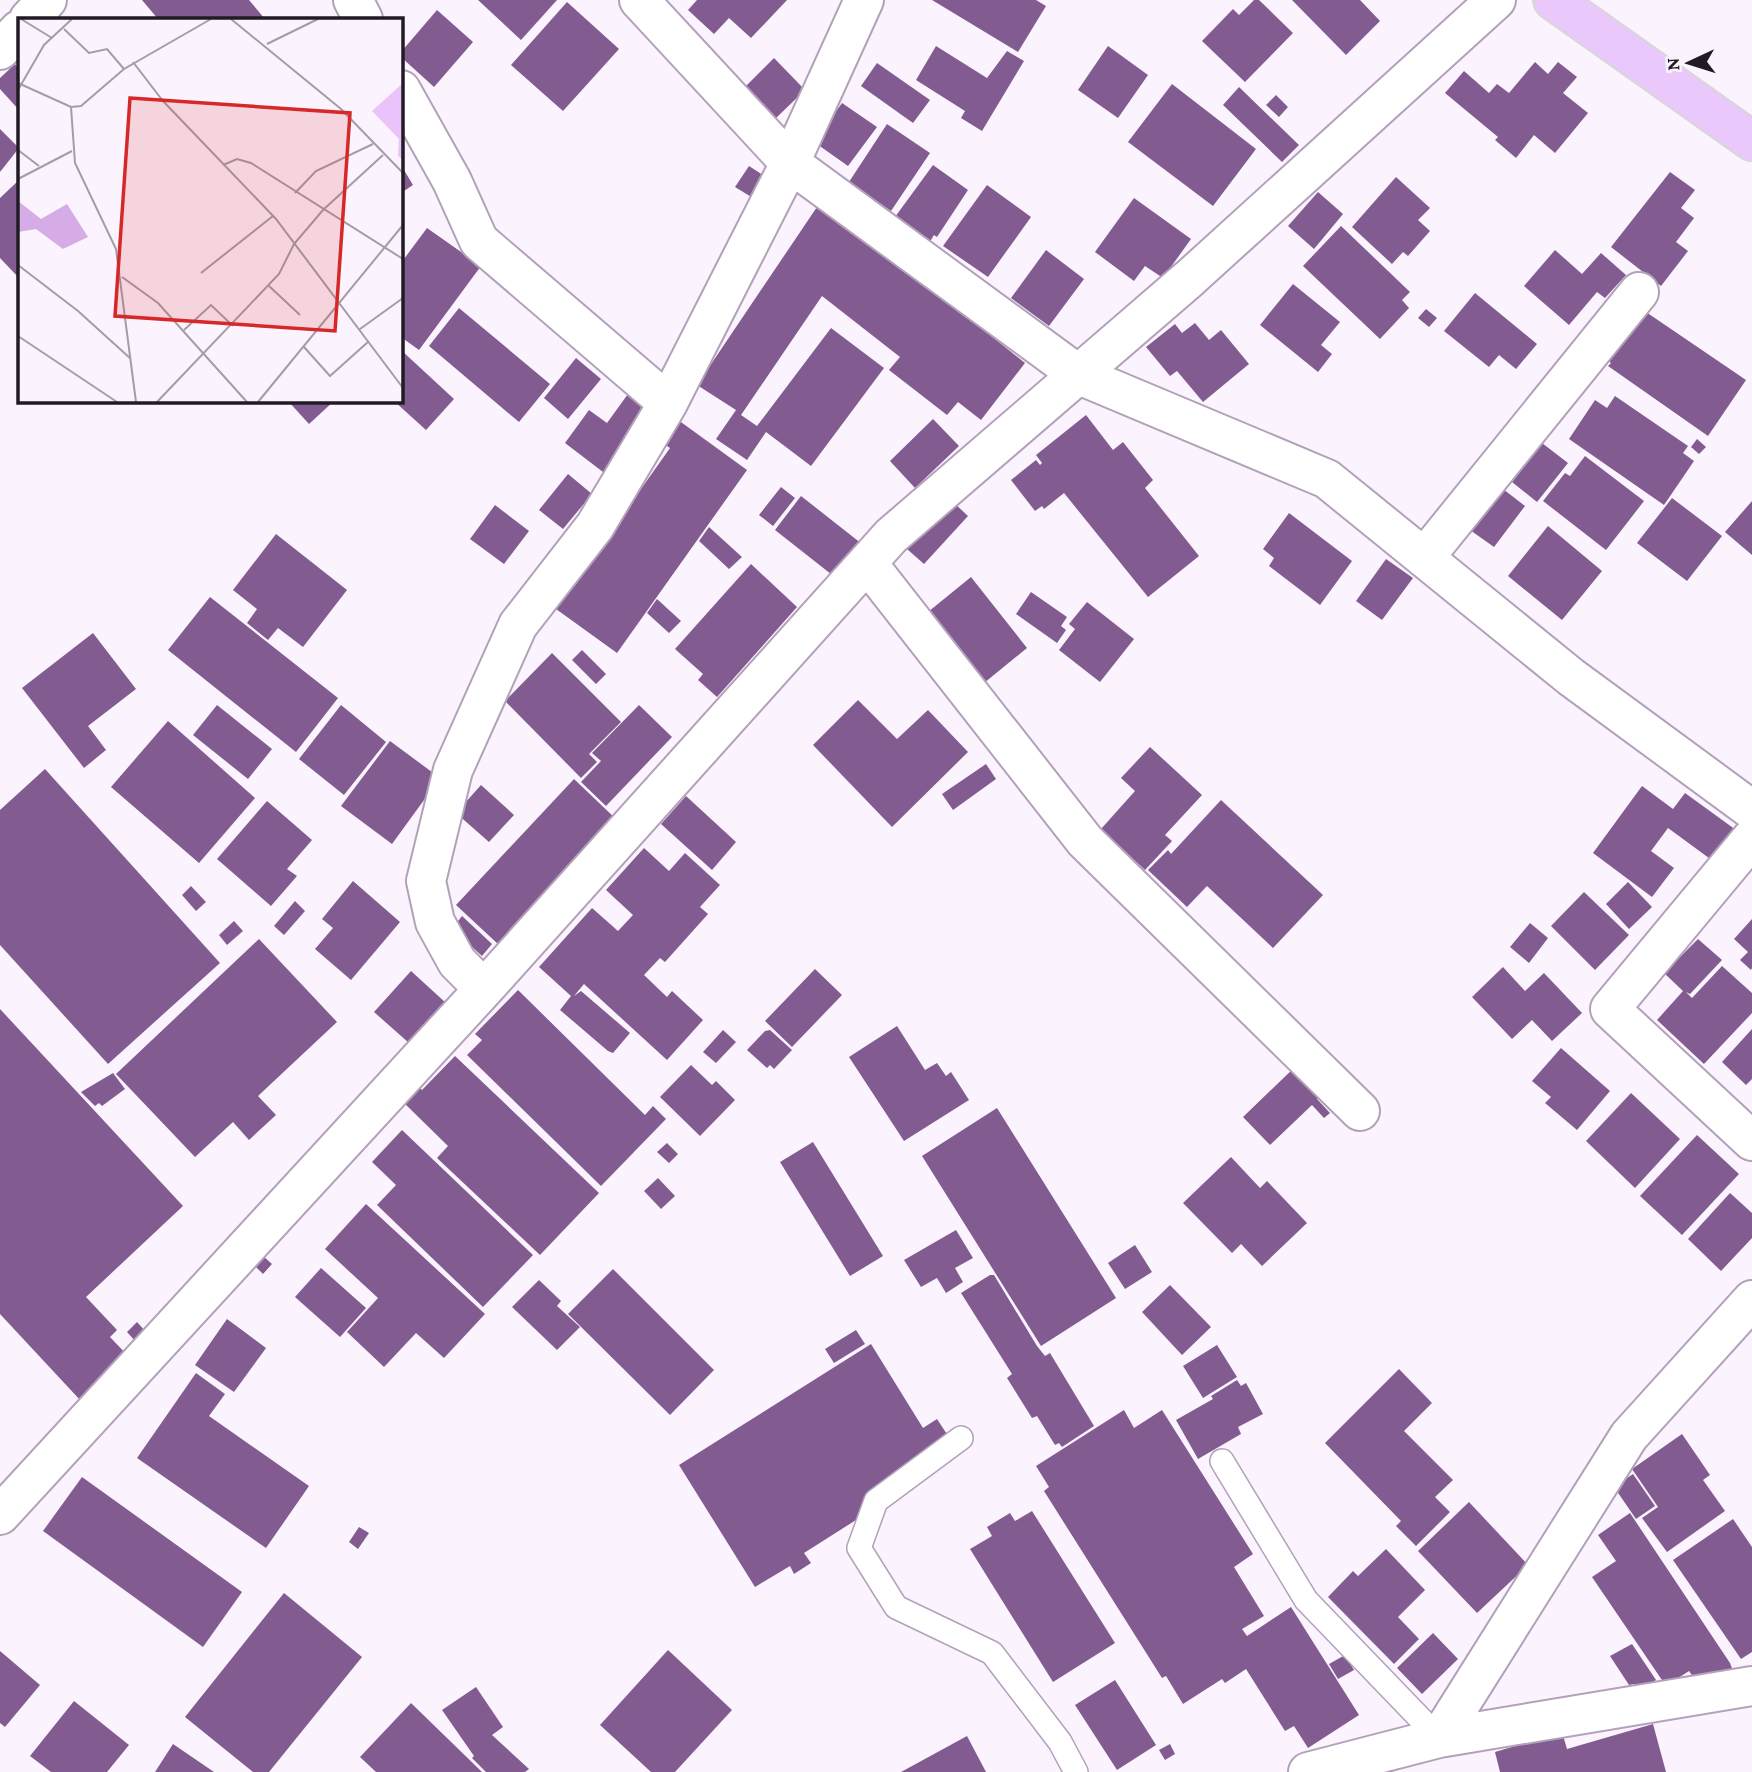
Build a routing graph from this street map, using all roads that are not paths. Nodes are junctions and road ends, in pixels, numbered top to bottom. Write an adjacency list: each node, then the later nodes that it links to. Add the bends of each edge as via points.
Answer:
1 (47, 0): 7 (street)
2 (353, 0): 8 (street)
3 (639, 0): 13 (street)
4 (864, 0): 13 (street)
5 (1496, 0): 15 (street)
6 (1553, 0): 12 (highway)
7 (30, 18)
8 (362, 18)
9 (18, 31): 10 (street)
10 (0, 50)
11 (402, 92): 16 (street, via 452,181 479,241)
12 (1752, 142)
13 (790, 163): 15 (street); 16 (street)
14 (1639, 292): 17 (street)
15 (1079, 375): 17 (street, via 1327,479); 18 (street, via 891,536)
16 (668, 403): 21 (street, via 595,526 518,625 453,770 426,881 435,922 457,962)
17 (1424, 558): 19 (street, via 1571,677)
18 (868, 565): 21 (street); 22 (street, via 1084,841)
19 (1752, 810)
20 (1752, 838): 23 (street, via 1610,1009)
21 (484, 989): 27 (street)
22 (1360, 1111)
23 (1752, 1141)
24 (1752, 1300): 29 (street, via 1629,1436)
25 (961, 1438): 30 (lane, via 876,1501 859,1548 896,1607 992,1653 1060,1742)
26 (1222, 1461): 29 (lane, via 1306,1601)
27 (0, 1515)
28 (1752, 1686): 29 (street)
29 (1439, 1738): 31 (street)
30 (1076, 1772)
31 (1308, 1772)

